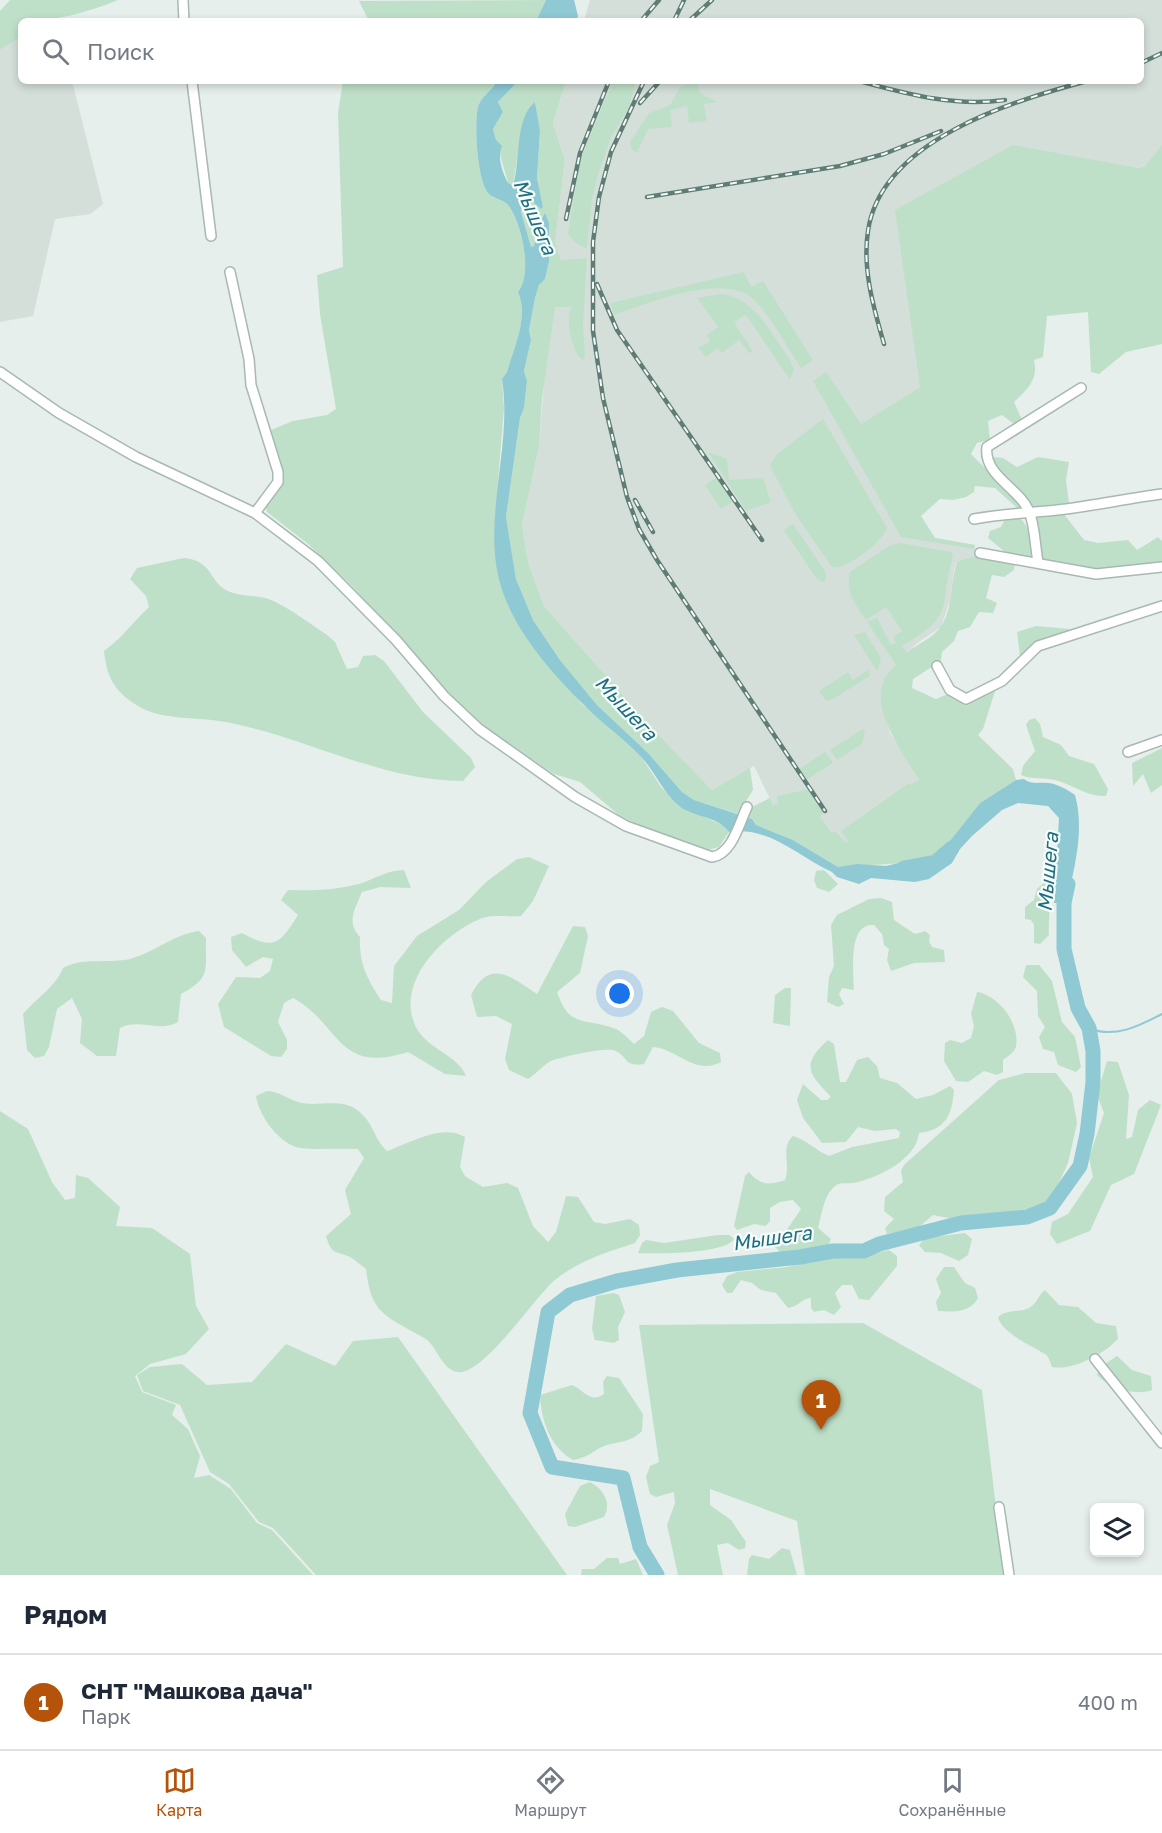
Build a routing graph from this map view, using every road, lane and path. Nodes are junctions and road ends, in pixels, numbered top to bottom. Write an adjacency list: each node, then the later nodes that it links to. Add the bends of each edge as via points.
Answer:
1 (183, 0): 2 (street)
2 (184, 18)
3 (192, 84): 4 (street)
4 (211, 236)
5 (230, 272): 9 (street, via 251,385 278,472 278,482)
6 (0, 372): 9 (street, via 59,412 136,456)
7 (1081, 388): 10 (street, via 987,447 988,462)
8 (1162, 494): 10 (street)
9 (255, 513): 19 (street, via 318,561 479,729 575,796 626,826 704,855 719,856 731,842)
10 (1030, 513): 11 (street); 13 (street)
11 (974, 519)
12 (980, 553): 13 (street)
13 (1038, 562): 14 (street, via 1096,574)
14 (1162, 567)
15 (1162, 606): 16 (street, via 1038,646 1002,681 966,699 950,690)
16 (937, 666)
17 (1162, 740): 18 (street)
18 (1128, 752)
19 (747, 807)
20 (1095, 1359): 21 (street)
21 (1162, 1443)
22 (999, 1507): 23 (street)
23 (1009, 1575)

